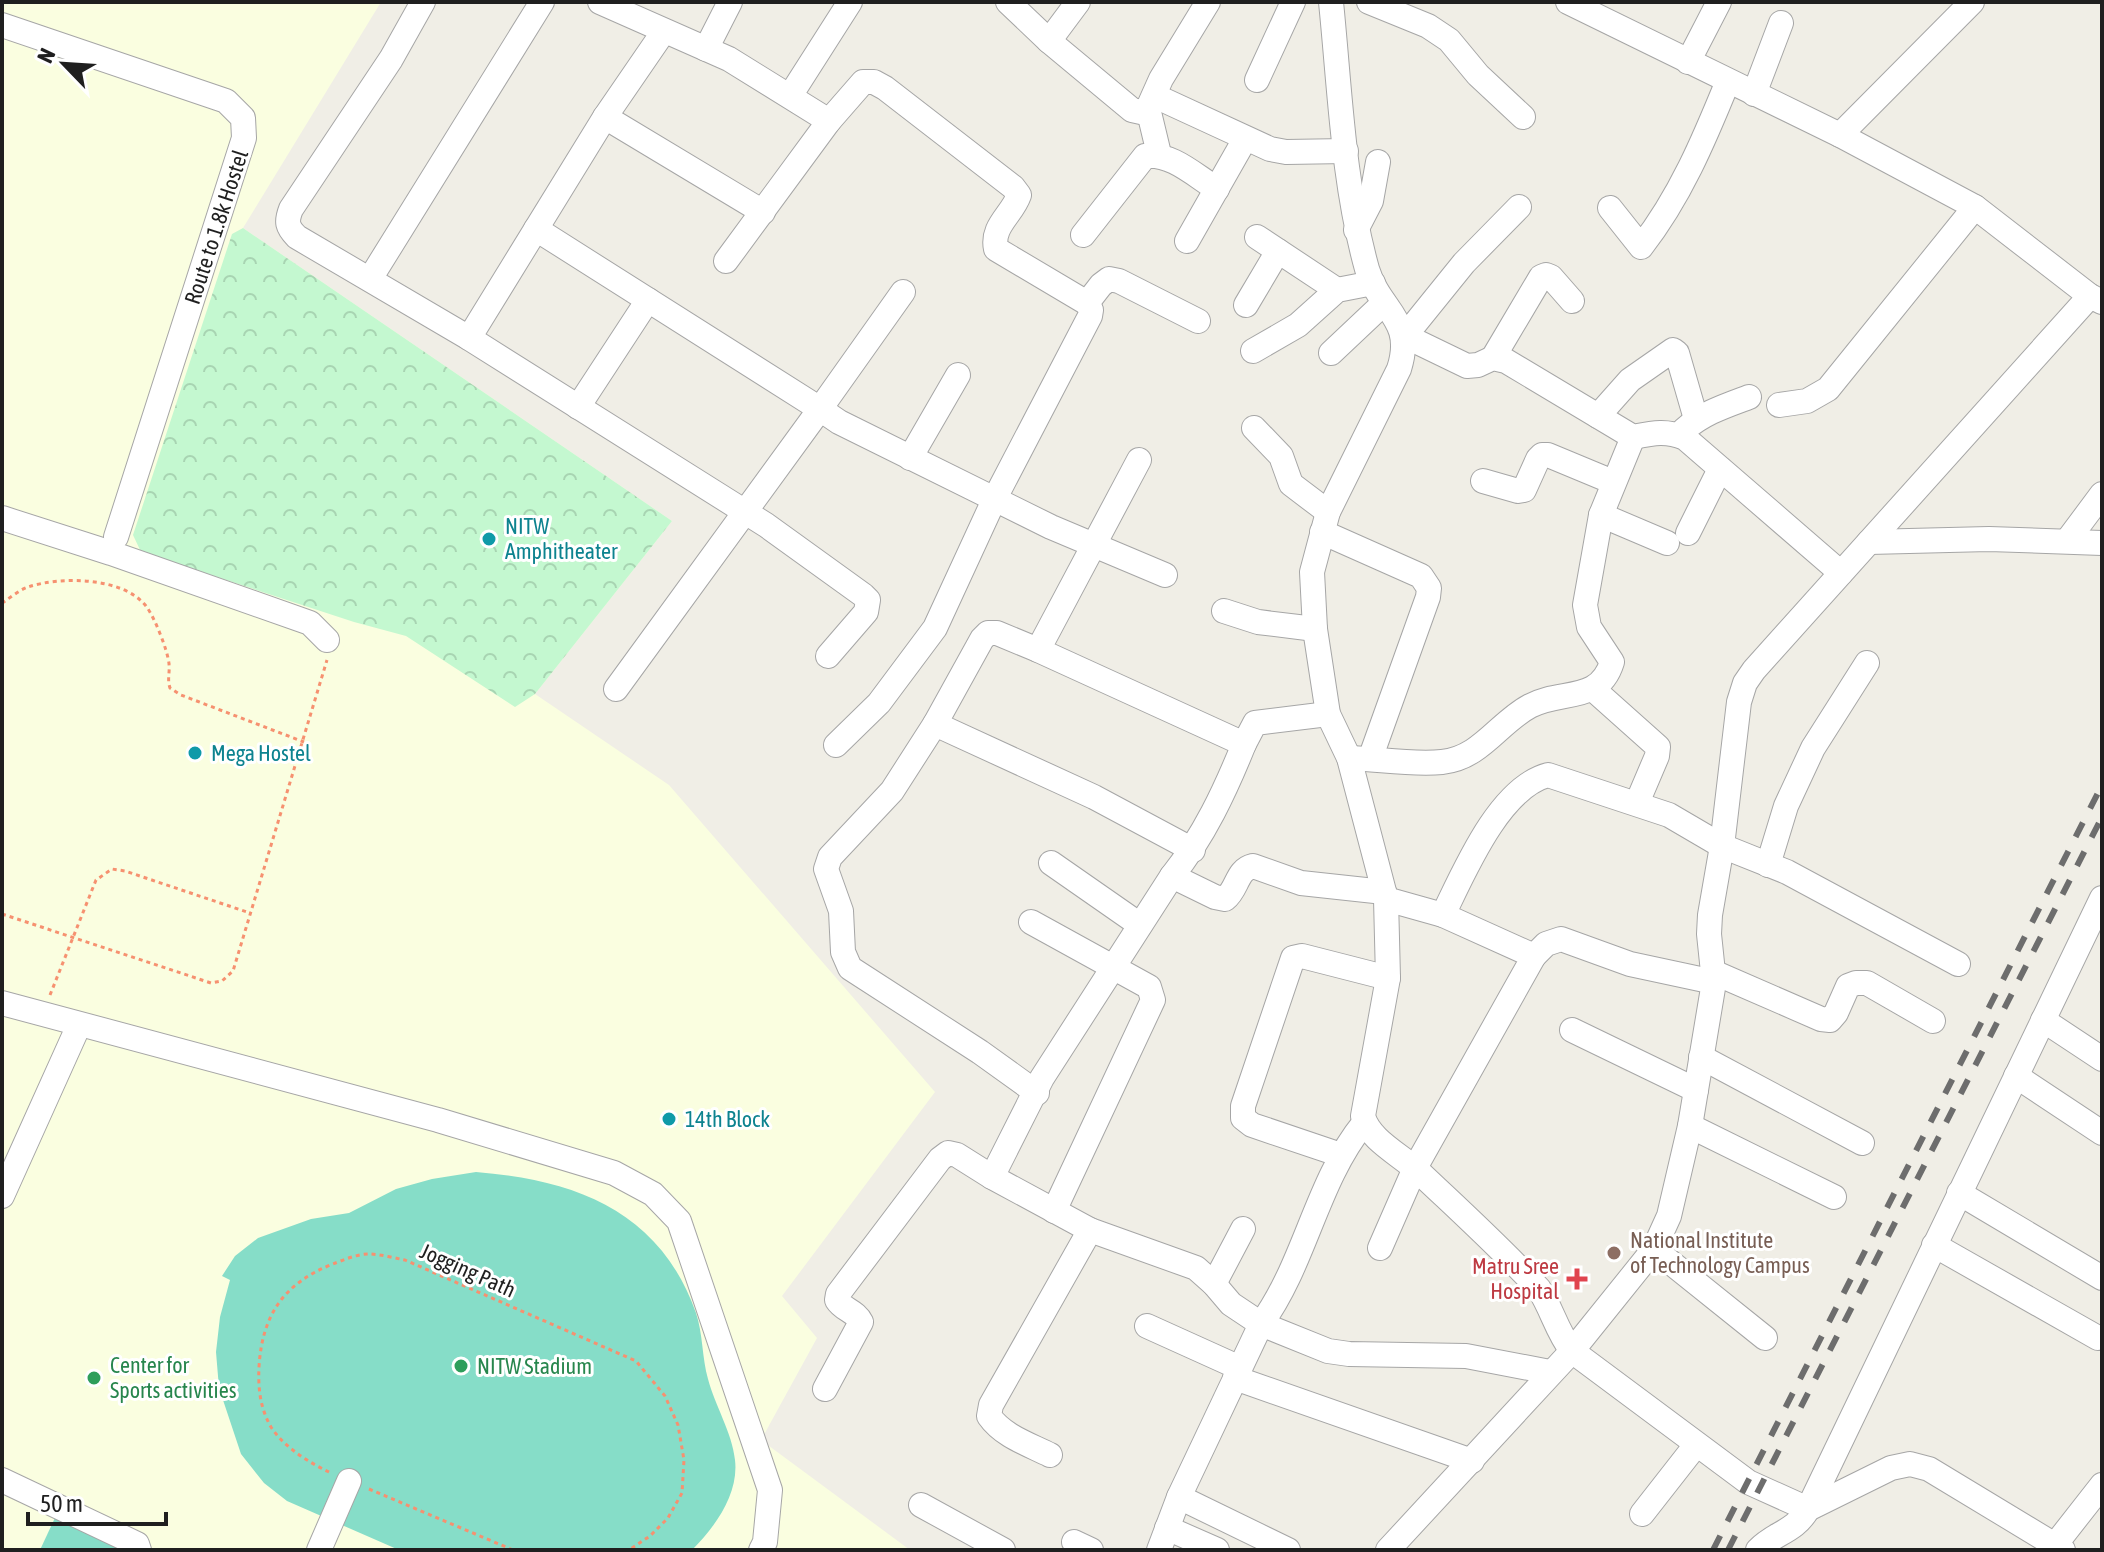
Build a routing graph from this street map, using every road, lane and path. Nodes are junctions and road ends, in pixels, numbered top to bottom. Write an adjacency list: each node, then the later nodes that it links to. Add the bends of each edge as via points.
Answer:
1 (423, 2): 46 (street, via 287,221 297,237)
2 (542, 2): 46 (street)
3 (730, 2): 19 (street)
4 (850, 2): 24 (street)
5 (1008, 2): 18 (street)
6 (1078, 2): 18 (street)
7 (1208, 2): 25 (street)
8 (1293, 2): 21 (street)
9 (1331, 2): 31 (street)
10 (1369, 2): 27 (street, via 1449,40)
11 (1568, 2): 20 (street)
12 (1719, 2): 20 (street)
13 (1972, 2): 29 (street)
14 (605, 3): 17 (street)
15 (1781, 23): 23 (street)
16 (2, 25): 81 (street, Route to 1.8k Hostel, via 226,101 243,118 244,138)
17 (664, 31): 19 (street); 26 (street)
18 (1049, 41): 25 (street, via 1132,110 1141,112)
19 (706, 49): 24 (street)
20 (1688, 62): 22 (street)
21 (1257, 80)
22 (1728, 81): 23 (street); 37 (street, via 1679,192 1641,247)
23 (1754, 94): 29 (street)
24 (790, 96): 28 (street)
25 (1151, 102): 30 (street); 32 (street)
26 (605, 117): 38 (street); 39 (street)
27 (1523, 117)
28 (829, 121): 38 (street); 53 (street, via 863,82 885,88 1019,195 997,229 996,249)
29 (1840, 135): 36 (street)
30 (1245, 139): 31 (street, via 1286,152); 34 (street)
31 (1346, 151): 40 (street)
32 (1159, 154): 34 (street); 41 (street, via 1145,156 1135,165)
33 (1378, 162): 40 (street, via 1371,201)
34 (1217, 189): 43 (street)
35 (1519, 207): 56 (street, via 1464,263)
36 (1975, 207): 50 (street); 63 (street, via 1828,389 1807,401)
37 (1610, 208)
38 (763, 212): 45 (street)
39 (536, 229): 51 (street); 57 (street)
40 (1356, 230): 49 (street)
41 (1083, 235)
42 (1257, 237): 44 (street)
43 (1187, 241)
44 (1278, 251): 47 (street); 54 (street)
45 (726, 261)
46 (370, 279): 57 (street)
47 (1337, 290): 49 (street); 58 (street, via 1298,325)
48 (903, 292): 65 (street)
49 (1378, 293): 56 (street); 59 (street)
50 (2096, 299): 83 (street)
51 (648, 300): 64 (street); 65 (street)
52 (1572, 301): 60 (street, via 1551,277 1541,277)
53 (1087, 303): 55 (street, via 1109,279); 76 (street, via 1090,316)
54 (1246, 305)
55 (1198, 321)
56 (1405, 336): 60 (street, via 1467,366); 80 (street, via 1399,369)
57 (469, 338): 64 (street)
58 (1253, 351)
59 (1331, 353)
60 (1493, 358): 66 (street)
61 (958, 375): 70 (street)
62 (1749, 397): 67 (street)
63 (1779, 405)
64 (578, 407): 77 (street)
65 (820, 409): 70 (street); 77 (street)
66 (1598, 416): 67 (street, via 1630,380 1673,350); 69 (street)
67 (1687, 427): 69 (street); 72 (street, via 1685,438)
68 (1254, 428): 80 (street, via 1281,456 1291,484)
69 (1633, 437): 74 (street)
70 (910, 458): 76 (street)
71 (1139, 460): 84 (street)
72 (1720, 469): 78 (street, via 1678,538); 86 (street)
73 (1483, 481): 74 (street, via 1524,490 1538,459 1548,455)
74 (1613, 482): 78 (street)
75 (2102, 494): 82 (street)
76 (994, 500): 84 (street); 101 (street, via 935,628 879,703)
77 (744, 511): 93 (street, via 868,600 866,612); 95 (street)
78 (1601, 515): 96 (street, via 1585,615 1612,662)
79 (2, 518): 91 (street, via 310,623)
80 (1325, 522): 90 (street, via 1312,572); 102 (street, via 1421,576 1429,588)
81 (116, 537)
82 (2067, 541): 83 (street); 85 (street)
83 (1869, 542): 86 (street)
84 (1095, 543): 87 (street); 92 (street)
85 (2102, 543)
86 (1841, 573): 104 (street, via 1745,683)
87 (1165, 575)
88 (2, 603): 99 (path, via 27,587 77,579 125,592 146,605 157,627 169,663 170,688)
89 (1224, 611): 90 (street, via 1258,622)
90 (1315, 629): 97 (street)
91 (327, 640): 99 (path, via 327,664)
92 (1038, 650): 98 (street, via 988,633); 100 (street)
93 (828, 656)
94 (1867, 663): 107 (street, via 1813,748 1786,806)
95 (616, 689)
96 (1593, 689): 102 (street, via 1528,707 1478,749 1459,758); 103 (street, via 1658,747)
97 (1328, 714): 100 (street, via 1255,723); 102 (street)
98 (935, 724): 105 (street, via 1094,797); 132 (street, via 892,791 826,864 841,911 845,960)
99 (304, 742): 111 (path)
100 (1244, 744): 105 (street)
101 (836, 745)
102 (1360, 758): 109 (street)
103 (1637, 803): 104 (street); 113 (street, via 1548,775 1536,778 1480,839)
104 (1722, 846): 107 (street); 120 (street, via 1710,915)
105 (1193, 850): 108 (street)
106 (1051, 863): 115 (street)
107 (1768, 865): 118 (street)
108 (1172, 876): 109 (street, via 1225,899 1243,871 1253,866 1301,883); 115 (street)
109 (1385, 896): 113 (street); 121 (street)
110 (2099, 911): 124 (street)
111 (250, 913): 116 (path, via 112,869 96,880); 116 (path, via 233,971 211,983)
112 (2, 914): 116 (path)
113 (1443, 915): 117 (street)
114 (1031, 922): 119 (street)
115 (1140, 925): 119 (street)
116 (72, 937): 123 (path)
117 (1534, 956): 120 (street, via 1561,939 1630,964); 138 (street)
118 (1958, 964)
119 (1114, 969): 132 (street); 143 (street, via 1149,987 1153,1000)
120 (1714, 977): 125 (street, via 1830,1020 1848,986 1867,983); 128 (street)
121 (1388, 978): 133 (street); 137 (street, via 1293,958 1243,1106 1243,1118 1252,1125)
122 (2, 1003): 123 (street)
123 (42, 1015): 126 (street)
124 (2043, 1020): 129 (street); 130 (street)
125 (1933, 1021)
126 (79, 1025): 141 (street); 175 (street, via 468,1129 614,1173 653,1194 679,1221 770,1490)
127 (1572, 1030): 131 (street)
128 (1701, 1057): 131 (street); 136 (street)
129 (2102, 1059)
130 (2016, 1076): 135 (street); 140 (street)
131 (1696, 1090): 134 (street)
132 (1037, 1093): 139 (street)
133 (1364, 1123): 137 (street); 138 (street)
134 (1690, 1126): 142 (street); 148 (street, via 1669,1216)
135 (2102, 1133)
136 (1862, 1143)
137 (1341, 1155): 151 (street, via 1286,1286)
138 (1415, 1168): 147 (street); 155 (street, via 1539,1289)
139 (992, 1177): 143 (street); 158 (street, via 957,1155 948,1153 940,1159 838,1294 841,1307 861,1322)
140 (1959, 1193): 146 (street); 149 (street)
141 (2, 1196)
142 (1834, 1197)
143 (1054, 1211): 145 (street)
144 (1243, 1229): 150 (street)
145 (1090, 1230): 150 (street, via 1196,1268); 160 (street, via 989,1416 1006,1433)
146 (1934, 1245): 154 (street); 167 (street)
147 (1380, 1248)
148 (1654, 1249): 153 (street); 155 (street)
149 (2102, 1278)
150 (1214, 1284): 151 (street, via 1231,1304)
151 (1261, 1324): 156 (street, via 1328,1351 1466,1356); 157 (street)
152 (1147, 1326): 157 (street)
153 (1765, 1338)
154 (2098, 1338)
155 (1572, 1351): 156 (street); 159 (street)
156 (1550, 1372): 161 (street)
157 (1238, 1373): 161 (street); 165 (street)
158 (825, 1389)
159 (1696, 1445): 167 (street, via 1748,1482); 168 (street)
160 (1050, 1455)
161 (1472, 1461): 179 (street)
162 (2, 1480): 170 (street)
163 (349, 1481): 172 (street); 173 (path, Jogging Path); 174 (path, Jogging Path, via 291,1448 271,1425 259,1385 262,1339 280,1301 309,1273 368,1254 405,1260 636,1361 665,1396 678,1425 682,1493 668,1518)
164 (2102, 1485): 171 (street)
165 (1179, 1497): 169 (street); 178 (street)
166 (921, 1505): 176 (street)
167 (1808, 1509): 171 (street, via 1891,1468 1910,1464 1929,1469); 180 (street, via 1801,1522)
168 (1642, 1514)
169 (1163, 1539): 177 (street)
170 (144, 1548)
171 (2059, 1548)
172 (319, 1550)
173 (513, 1550)
174 (629, 1550)
175 (761, 1550)
176 (1003, 1550)
177 (1217, 1550)
178 (1288, 1550)
179 (1388, 1550)
180 (1758, 1550)

